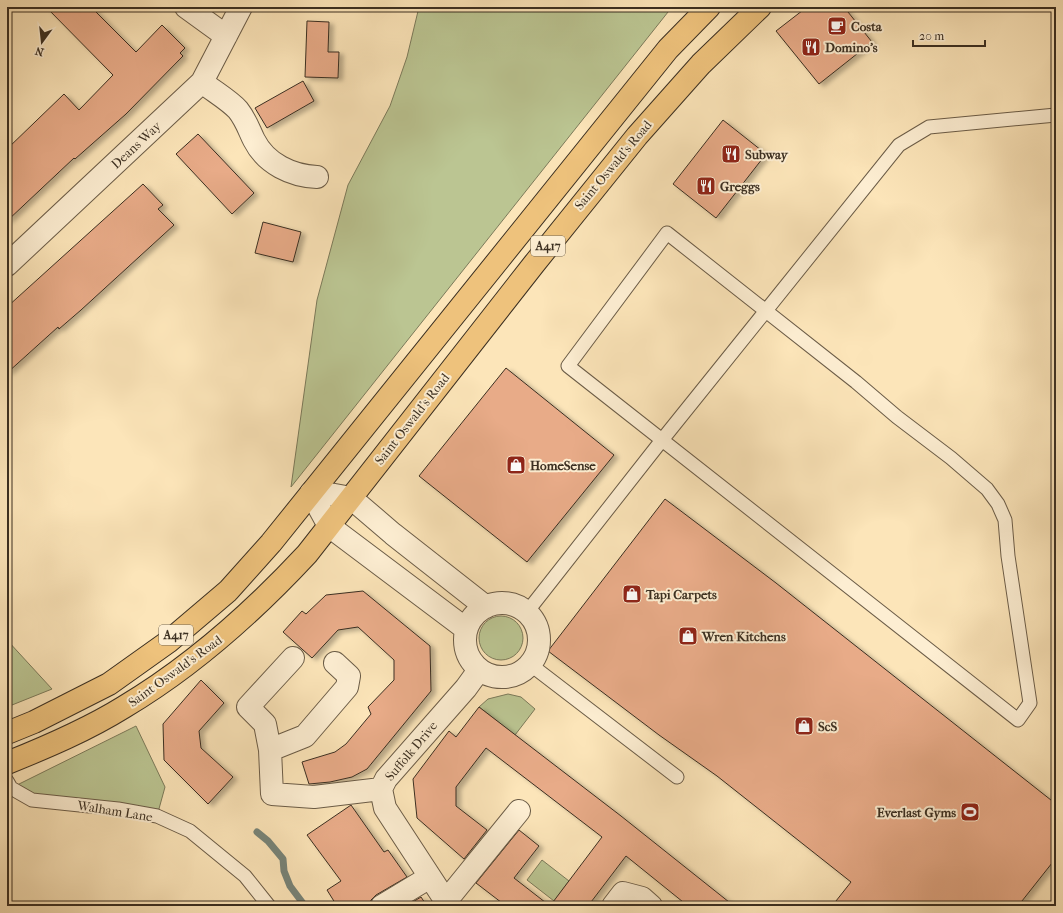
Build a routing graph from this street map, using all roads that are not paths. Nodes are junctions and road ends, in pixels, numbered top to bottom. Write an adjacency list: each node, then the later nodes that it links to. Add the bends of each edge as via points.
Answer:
1 (186, 7): 5 (street)
2 (241, 7): 5 (street, Deans Way)
3 (709, 7): 12 (main road, A417, via 668,49)
4 (760, 7): 13 (main road, Saint Oswald's Road / A417, via 701,64 627,148 543,251)
5 (226, 36): 6 (street, Deans Way)
6 (202, 82): 8 (street, via 238,110 248,124 254,141 267,157 284,170 301,176); 9 (street, Deans Way)
7 (1056, 115): 10 (lane, via 929,127 899,145)
8 (317, 177)
9 (7, 265)
10 (766, 311): 11 (lane); 11 (lane, via 667,233 568,366); 11 (lane, via 951,458 987,489 998,504 1005,520 1030,703 1018,720)
11 (662, 440): 16 (lane)
12 (312, 492): 13 (street); 14 (street); 22 (main road, A417, via 228,591 168,642 109,684)
13 (351, 498): 14 (main road, Saint Oswald's Road / A417); 15 (street)
14 (329, 526): 17 (street); 24 (main road, Saint Oswald's Road / A417, via 282,581 191,662 125,707 53,745)
15 (486, 607): 16 (street, via 496,603 508,603); 17 (street, via 474,616)
16 (527, 612): 20 (street, via 535,621 540,643)
17 (466, 629): 21 (street, via 466,651 471,662)
18 (293, 658): 23 (street, via 248,707 265,724)
19 (335, 663): 23 (street, via 349,676 348,687 305,736)
20 (531, 664): 21 (street, via 512,677 489,676); 25 (lane)
21 (479, 670): 27 (street, Suffolk Drive, via 386,779)
22 (7, 733)
23 (270, 750): 27 (street, Suffolk Drive, via 272,794 314,797)
24 (7, 763)
25 (677, 777)
26 (7, 781): 31 (lane, Walham Lane, via 11,788 32,800 118,809 156,816 190,831 245,876)
27 (381, 789): 29 (street, via 386,808)
28 (519, 811): 30 (street)
29 (430, 877): 30 (street); 32 (street)
30 (447, 903)
31 (269, 906)
32 (382, 906)
33 (613, 906): 34 (street, via 623,893 642,898)
34 (651, 906)

